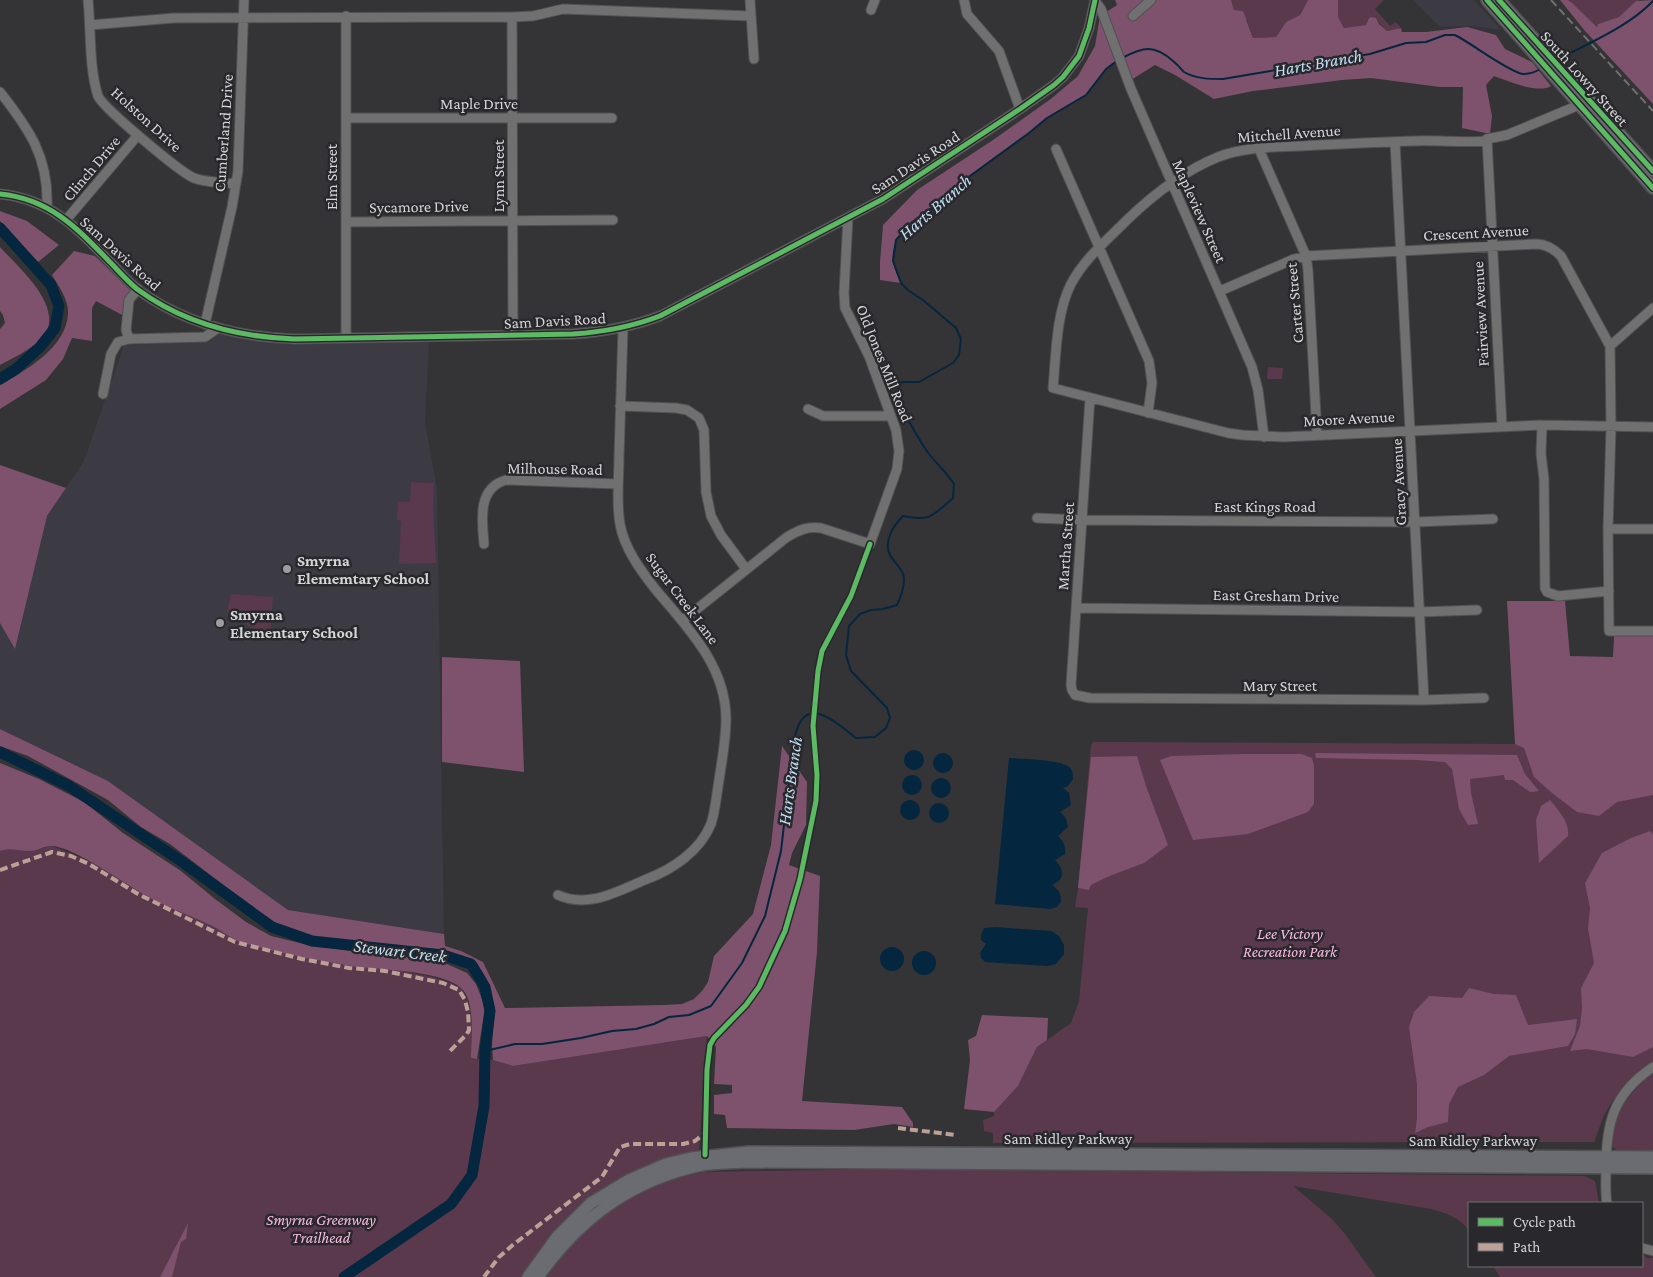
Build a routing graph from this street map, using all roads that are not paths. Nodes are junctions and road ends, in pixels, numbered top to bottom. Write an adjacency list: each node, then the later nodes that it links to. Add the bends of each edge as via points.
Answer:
1 (88, 0): 16 (street, Holston Drive)
2 (244, 0): 11 (street, Cumberland Drive)
3 (750, 0): 13 (street)
4 (875, 0): 10 (street)
5 (964, 0): 22 (street, via 967,14 999,51)
6 (1095, 0): 22 (street, Sam Davis Road, via 1084,44 1070,68 1054,85); 32 (street, Mapleview Street)
7 (1152, 0): 14 (street)
8 (1487, 0): 17 (main road)
9 (1499, 0): 17 (main road, South Lowry Street)
10 (872, 10)
11 (244, 16): 12 (street); 16 (street); 33 (street, Cumberland Drive)
12 (346, 16): 15 (street); 23 (street, Elm Street)
13 (751, 16): 15 (street, via 563,9); 18 (street)
14 (1133, 16)
15 (512, 17): 24 (street, Lynn Street)
16 (90, 24): 26 (street, Holston Drive, via 99,98)
17 (1542, 55): 19 (main road, South Lowry Street)
18 (754, 59)
19 (1559, 74): 21 (main road); 31 (main road, South Lowry Street)
20 (0, 92): 36 (street, via 34,140 46,179)
21 (1579, 105): 27 (street, Mitchell Avenue); 34 (main road)
22 (1020, 109): 37 (street, Sam Davis Road)
23 (346, 118): 24 (street, Maple Drive); 41 (street, Elm Street)
24 (513, 118): 25 (street, Maple Drive); 40 (street, Lynn Street)
25 (612, 118)
26 (138, 135): 33 (street, Holston Drive, via 193,177); 38 (street, Clinch Drive)
27 (1487, 140): 28 (street, Mitchell Avenue, via 1470,143); 42 (street, Fairview Avenue)
28 (1395, 142): 30 (street, Mitchell Avenue); 44 (street, Gracy Avenue)
29 (1056, 149): 43 (street)
30 (1259, 149): 32 (street, Mitchell Avenue, via 1218,157); 45 (street, Carter Street)
31 (1653, 171)
32 (1171, 182): 43 (street, Mitchell Avenue); 47 (street, Mapleview Street)
33 (236, 184): 49 (street, Cumberland Drive)
34 (1653, 188)
35 (1, 194): 36 (street, Sam Davis Road)
36 (47, 207): 38 (street, Sam Davis Road)
37 (848, 218): 51 (street, Sam Davis Road, via 660,316); 62 (street, Old Jones Mill Road, via 845,308 866,347)
38 (66, 220): 46 (street, Sam Davis Road)
39 (613, 220): 40 (street, Sycamore Drive)
40 (514, 221): 41 (street, Sycamore Drive); 52 (street, Lynn Street)
41 (346, 222): 53 (street, Elm Street)
42 (1492, 247): 44 (street, Crescent Avenue); 55 (street, Crescent Avenue, via 1540,244 1557,252); 64 (street, Fairview Avenue)
43 (1099, 248): 56 (street, Mitchell Avenue, via 1081,268 1066,294); 61 (street, via 1149,361 1152,383)
44 (1401, 251): 45 (street, Crescent Avenue); 67 (street, Gracy Avenue)
45 (1306, 256): 47 (street, Crescent Avenue); 68 (street, Carter Street)
46 (138, 289): 49 (street, Sam Davis Road, via 171,310); 54 (street, via 129,300)
47 (1220, 291): 69 (street, Mapleview Street, via 1254,373)
48 (1653, 308): 55 (street)
49 (205, 324): 50 (street, Sam Davis Road)
50 (218, 328): 53 (street, Sam Davis Road, via 273,338); 54 (street, via 205,337)
51 (623, 328): 52 (street, Sam Davis Road, via 580,334); 59 (street, Sugar Creek Lane)
52 (513, 335): 53 (street, Sam Davis Road)
53 (346, 338)
54 (128, 339): 57 (street, via 118,342 110,354)
55 (1610, 346): 65 (street, Crescent Avenue)
56 (1053, 388): 58 (street, Moore Avenue)
57 (102, 394)
58 (1090, 398): 61 (street, Moore Avenue); 73 (street, Martha Street)
59 (620, 406): 70 (street, Sugar Creek Lane); 78 (street, via 676,408 687,410 699,418 704,430 705,484 711,516)
60 (808, 409): 62 (street, via 824,416)
61 (1148, 413): 69 (street, Moore Avenue, via 1228,433)
62 (891, 416): 78 (street, Old Jones Mill Road, via 898,440 898,461 870,544 831,530 806,528 787,537)
63 (1542, 425): 64 (street, Moore Avenue); 65 (street, Moore Avenue); 79 (street, via 1545,588 1558,596)
64 (1502, 427): 67 (street, Moore Avenue)
65 (1611, 427): 66 (street, Moore Avenue); 75 (street, Crescent Avenue)
66 (1653, 427)
67 (1410, 430): 68 (street, Moore Avenue); 74 (street, Gracy Avenue)
68 (1317, 434): 69 (street, Moore Avenue)
69 (1264, 437)
70 (618, 484): 77 (street, Milhouse Road, via 499,482 485,498 482,517); 83 (street, Sugar Creek Lane, via 620,524 626,543 645,576)
71 (1037, 518): 73 (street, East Kings Road)
72 (1493, 519): 74 (street, East Kings Road)
73 (1082, 520): 74 (street, East Kings Road); 80 (street, Martha Street)
74 (1415, 522): 82 (street, Gracy Avenue)
75 (1608, 529): 76 (street); 79 (street, Crescent Avenue)
76 (1653, 529)
77 (484, 544)
78 (746, 569): 83 (street)
79 (1609, 591): 84 (street, Crescent Avenue, via 1609,631)
80 (1076, 608): 82 (street, East Gresham Drive); 85 (street, Martha Street, via 1071,685)
81 (1476, 610): 82 (street, East Gresham Drive)
82 (1420, 612): 87 (street, Gracy Avenue)
83 (682, 621): 88 (street, Sugar Creek Lane, via 713,664 725,703 726,723 710,825 692,851 654,877 586,901 574,901)
84 (1653, 631)
85 (1075, 695): 87 (street, Mary Street, via 1090,698)
86 (1484, 698): 87 (street, Mary Street)
87 (1424, 700)
88 (558, 895)
89 (1653, 1066): 91 (street, via 1620,1099 1609,1124)
90 (1653, 1157): 91 (main road, Sam Ridley Parkway)
91 (1606, 1162): 92 (main road, Sam Ridley Parkway); 93 (street); 94 (main road, Sam Ridley Parkway, via 758,1152 707,1155 666,1164 629,1180 591,1203 558,1237); 95 (main road, Sam Ridley Parkway, via 744,1162 704,1165 634,1188 605,1206 577,1230)
92 (1653, 1168)
93 (1607, 1202)
94 (528, 1277)
95 (538, 1277)

